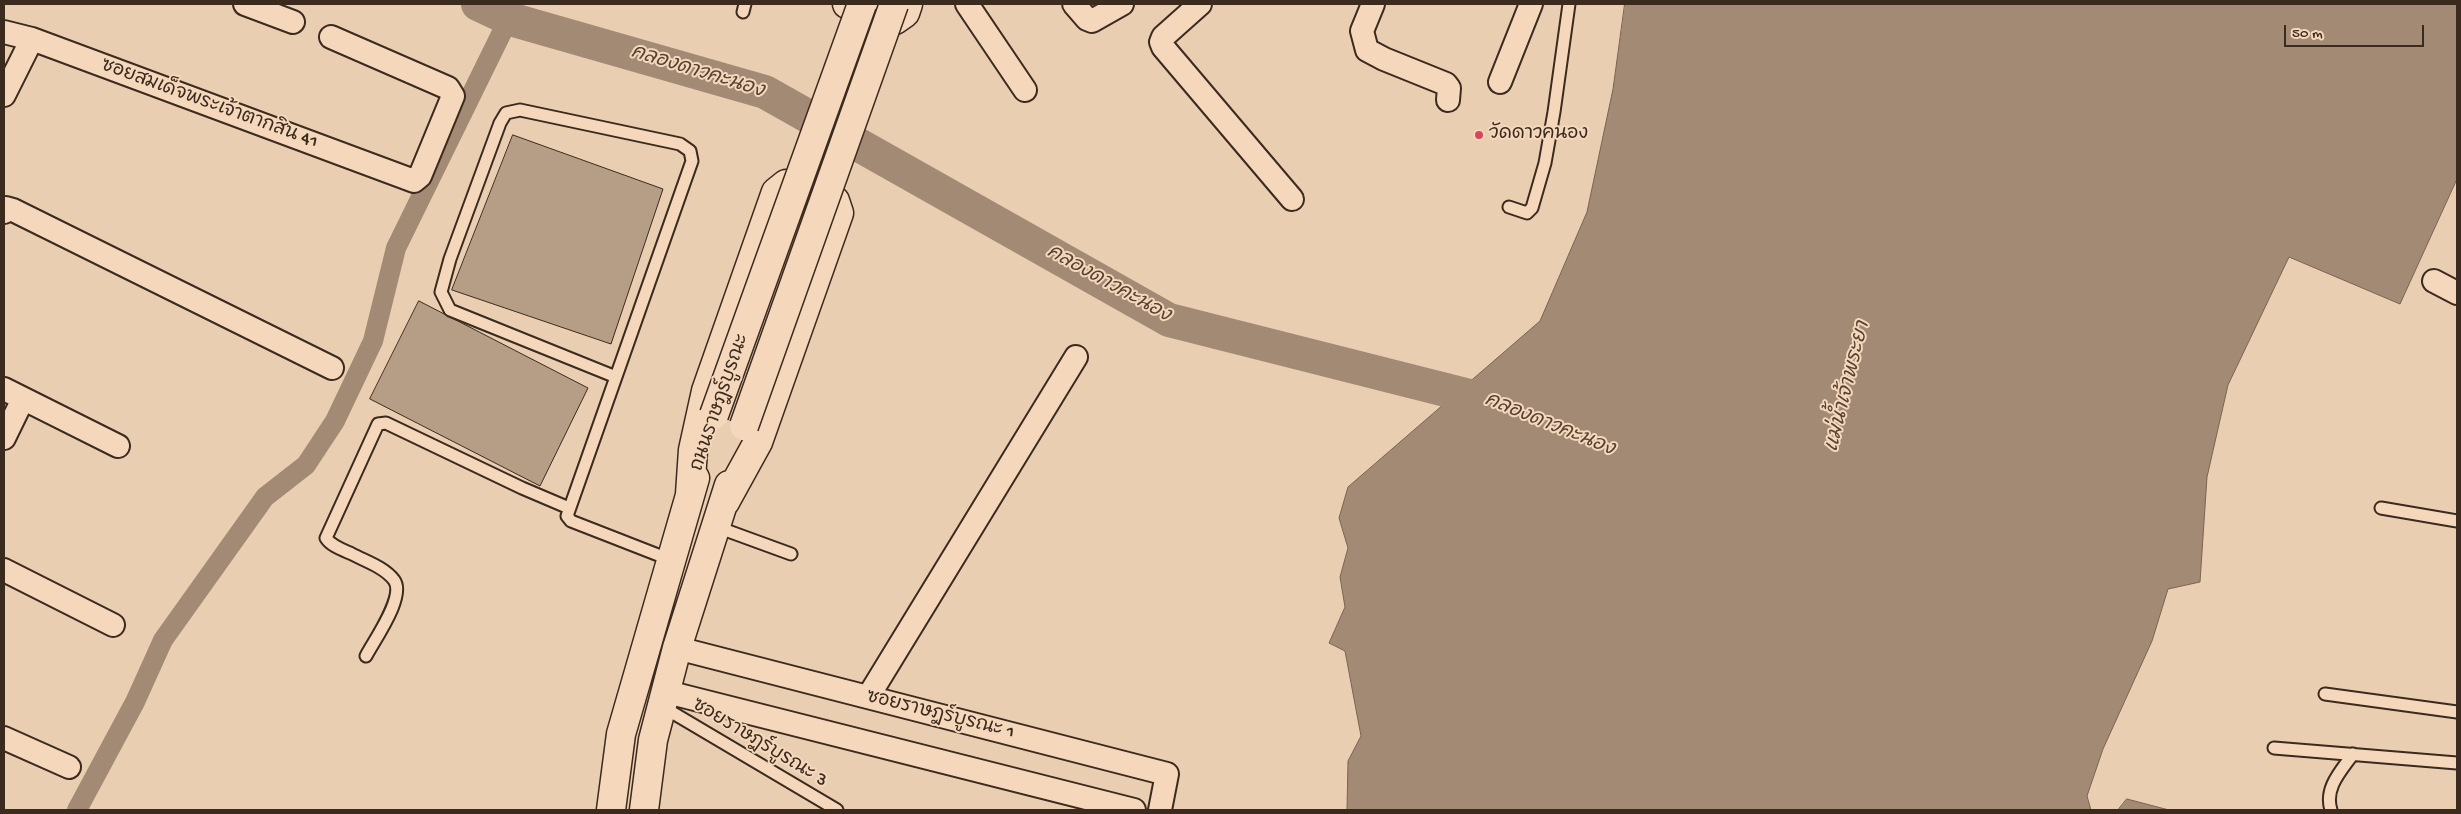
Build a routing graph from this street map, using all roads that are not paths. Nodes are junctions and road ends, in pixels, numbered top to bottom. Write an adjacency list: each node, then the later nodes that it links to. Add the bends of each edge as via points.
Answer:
1 (245, 4): 13 (street)
2 (847, 4): 5 (main road, via 895,20 905,13)
3 (862, 4): 32 (main road, ถนนราษฎร์บูรณะ, bridge, via 714,415)
4 (894, 4): 35 (main road, ถนนราษฎร์บูรณะ, bridge, via 744,426)
5 (908, 4)
6 (967, 4): 18 (street)
7 (1074, 4): 8 (street, via 1092,21)
8 (1122, 4)
9 (1200, 4): 21 (street, via 1163,37 1163,47)
10 (1372, 4): 20 (street, via 1362,31 1368,50 1446,84)
11 (1531, 4): 17 (street)
12 (1569, 4): 22 (lane, via 1553,120 1532,208 1527,213)
13 (294, 22)
14 (4, 32): 16 (street, ซอยสมเด็จพระเจ้าตากสิน 41)
15 (331, 37): 16 (street, ซอยสมเด็จพระเจ้าตากสิน 41, via 448,88 453,96 420,176 414,181)
16 (32, 39): 19 (street)
17 (1500, 82)
18 (1025, 90)
19 (4, 95)
20 (1448, 100)
21 (1292, 200)
22 (1509, 207)
23 (4, 212): 27 (street, via 6,208 13,210)
24 (2434, 281): 25 (street)
25 (2457, 292)
26 (1076, 357): 44 (street)
27 (332, 368)
28 (616, 377): 28 (lane, via 450,310 440,292 506,113 520,110 680,144 690,151 692,161); 33 (lane)
29 (14, 394): 30 (street); 31 (street)
30 (4, 438)
31 (118, 446)
32 (690, 494): 35 (main road, via 693,450 706,392 776,192 786,184 835,201 839,213 758,442); 38 (main road, ถนนราษฎร์บูรณะ)
33 (569, 508): 38 (lane, via 567,516 571,521); 42 (lane, via 386,423 378,424 326,538 381,569 397,587 394,604)
34 (2381, 508): 36 (lane)
35 (721, 514): 37 (lane); 41 (main road, ถนนราษฎร์บูรณะ)
36 (2457, 521)
37 (791, 554)
38 (672, 560): 52 (main road, ถนนราษฎร์บูรณะ, via 621,734)
39 (4, 570): 40 (street)
40 (113, 625)
41 (677, 648): 44 (street, ซอยราษฎร์บูรณะ 1); 45 (main road, ถนนราษฎร์บูรณะ)
42 (366, 656)
43 (2325, 694): 46 (lane)
44 (868, 697): 56 (street, ซอยราษฎร์บูรณะ 1, via 1168,774)
45 (665, 699): 53 (main road, ถนนราษฎร์บูรณะ, via 653,740); 54 (lane, ซอยราษฎร์บูรณะ 3); 55 (street)
46 (2457, 712)
47 (4, 738): 51 (street)
48 (2274, 748): 49 (lane)
49 (2353, 754): 50 (lane); 57 (lane, via 2332,784 2328,795)
50 (2457, 762)
51 (70, 767)
52 (611, 810)
53 (644, 810)
54 (837, 810)
55 (1134, 810)
56 (1160, 810)
57 (2331, 810)

